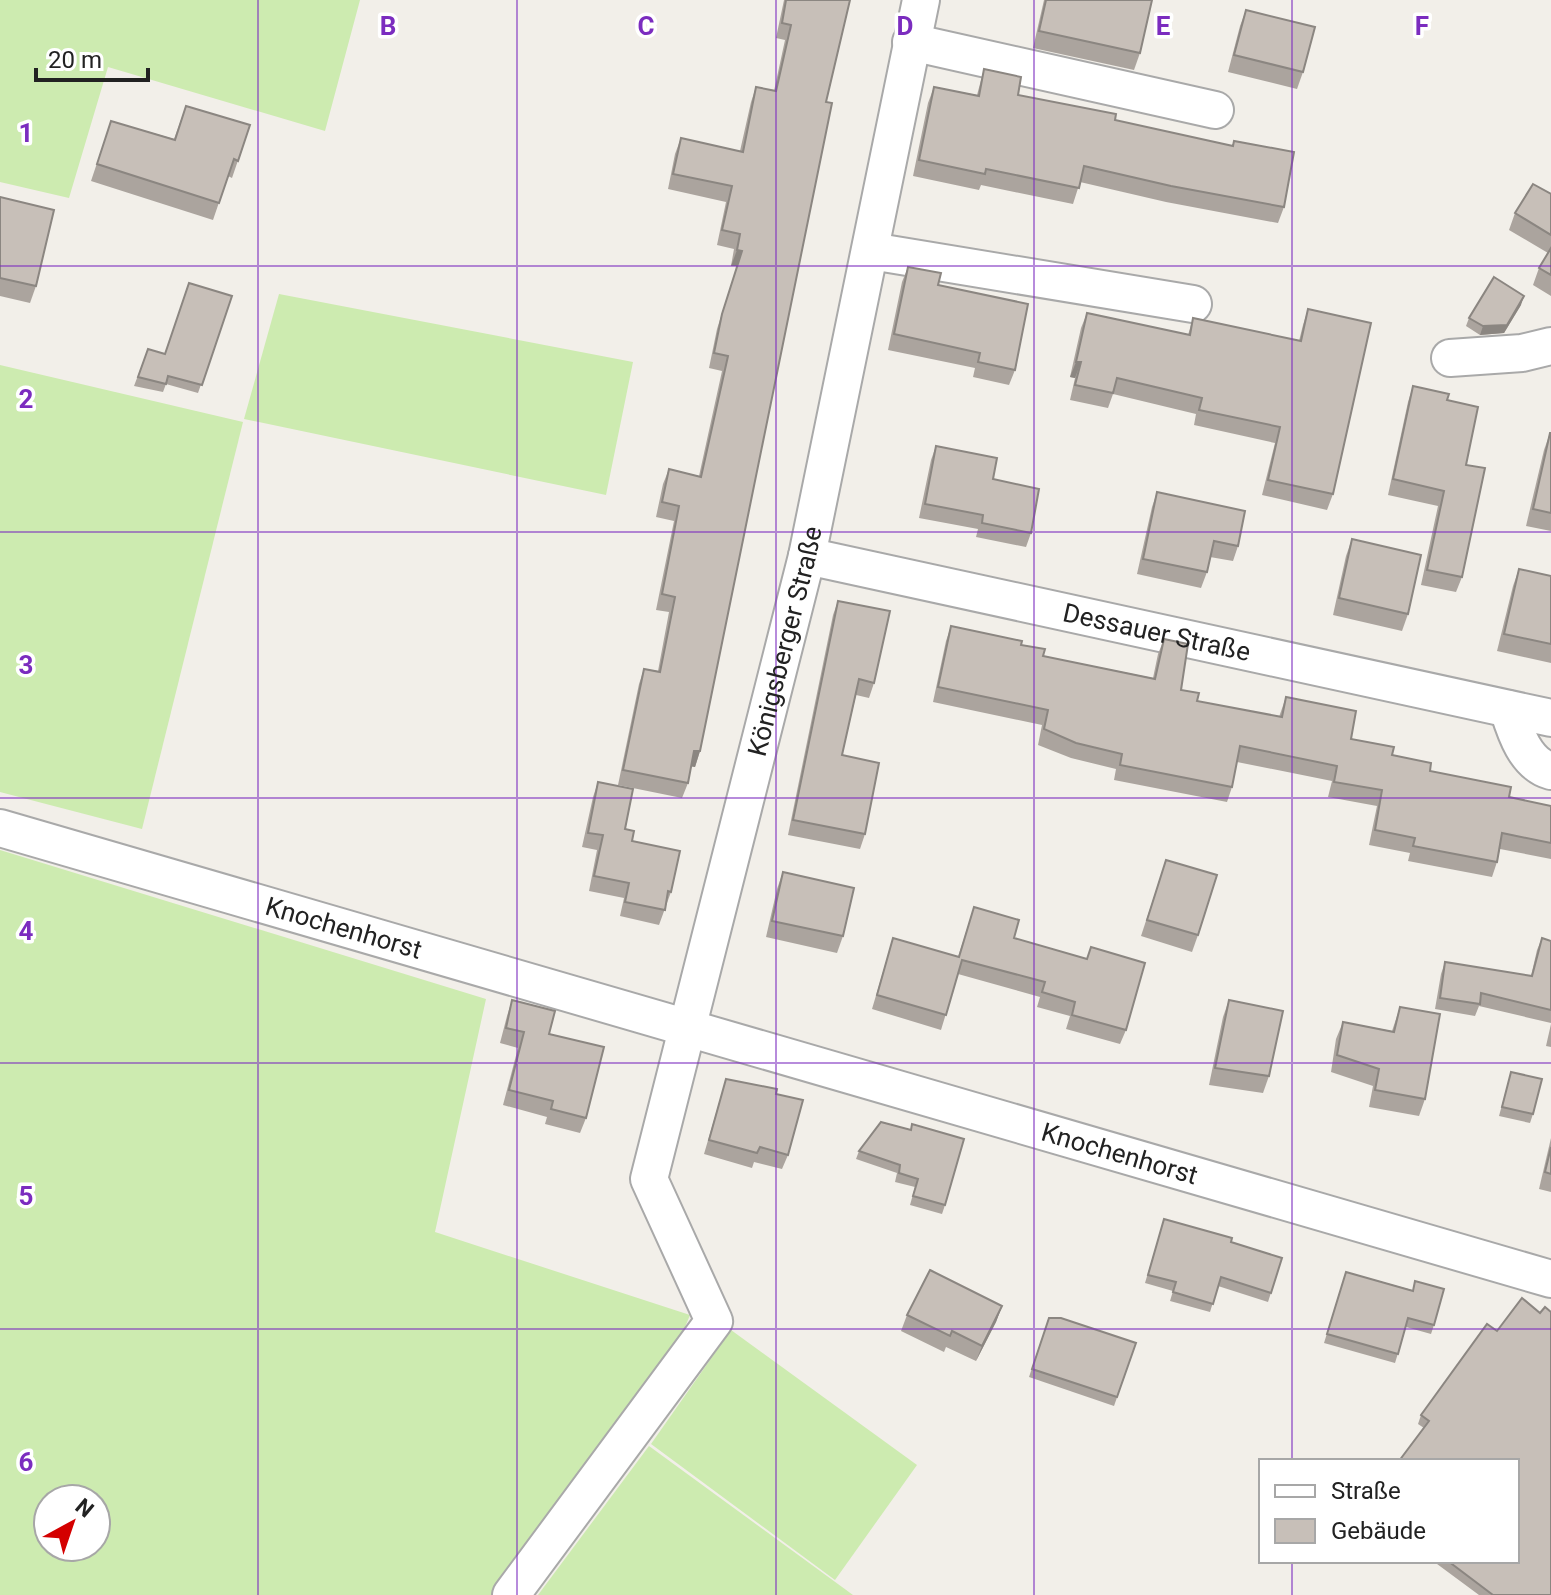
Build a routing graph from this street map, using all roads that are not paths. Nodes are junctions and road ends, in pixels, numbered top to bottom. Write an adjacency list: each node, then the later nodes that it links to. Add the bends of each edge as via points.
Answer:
1 (921, 0): 2 (street, Königsberger Straße)
2 (911, 42): 3 (street); 4 (street, Königsberger Straße)
3 (1215, 110)
4 (871, 251): 5 (street); 8 (street, Königsberger Straße)
5 (1193, 304)
6 (1551, 346): 7 (street)
7 (1450, 358)
8 (807, 556): 9 (street, Dessauer Straße); 13 (street, Königsberger Straße)
9 (1508, 709): 10 (street, Dessauer Straße); 11 (street, via 1518,740 1543,769)
10 (1551, 718)
11 (1551, 771)
12 (0, 828): 13 (street, Knochenhorst)
13 (688, 1029): 14 (street, Knochenhorst); 15 (street, via 649,1179 714,1321)
14 (1551, 1279)
15 (511, 1595)

